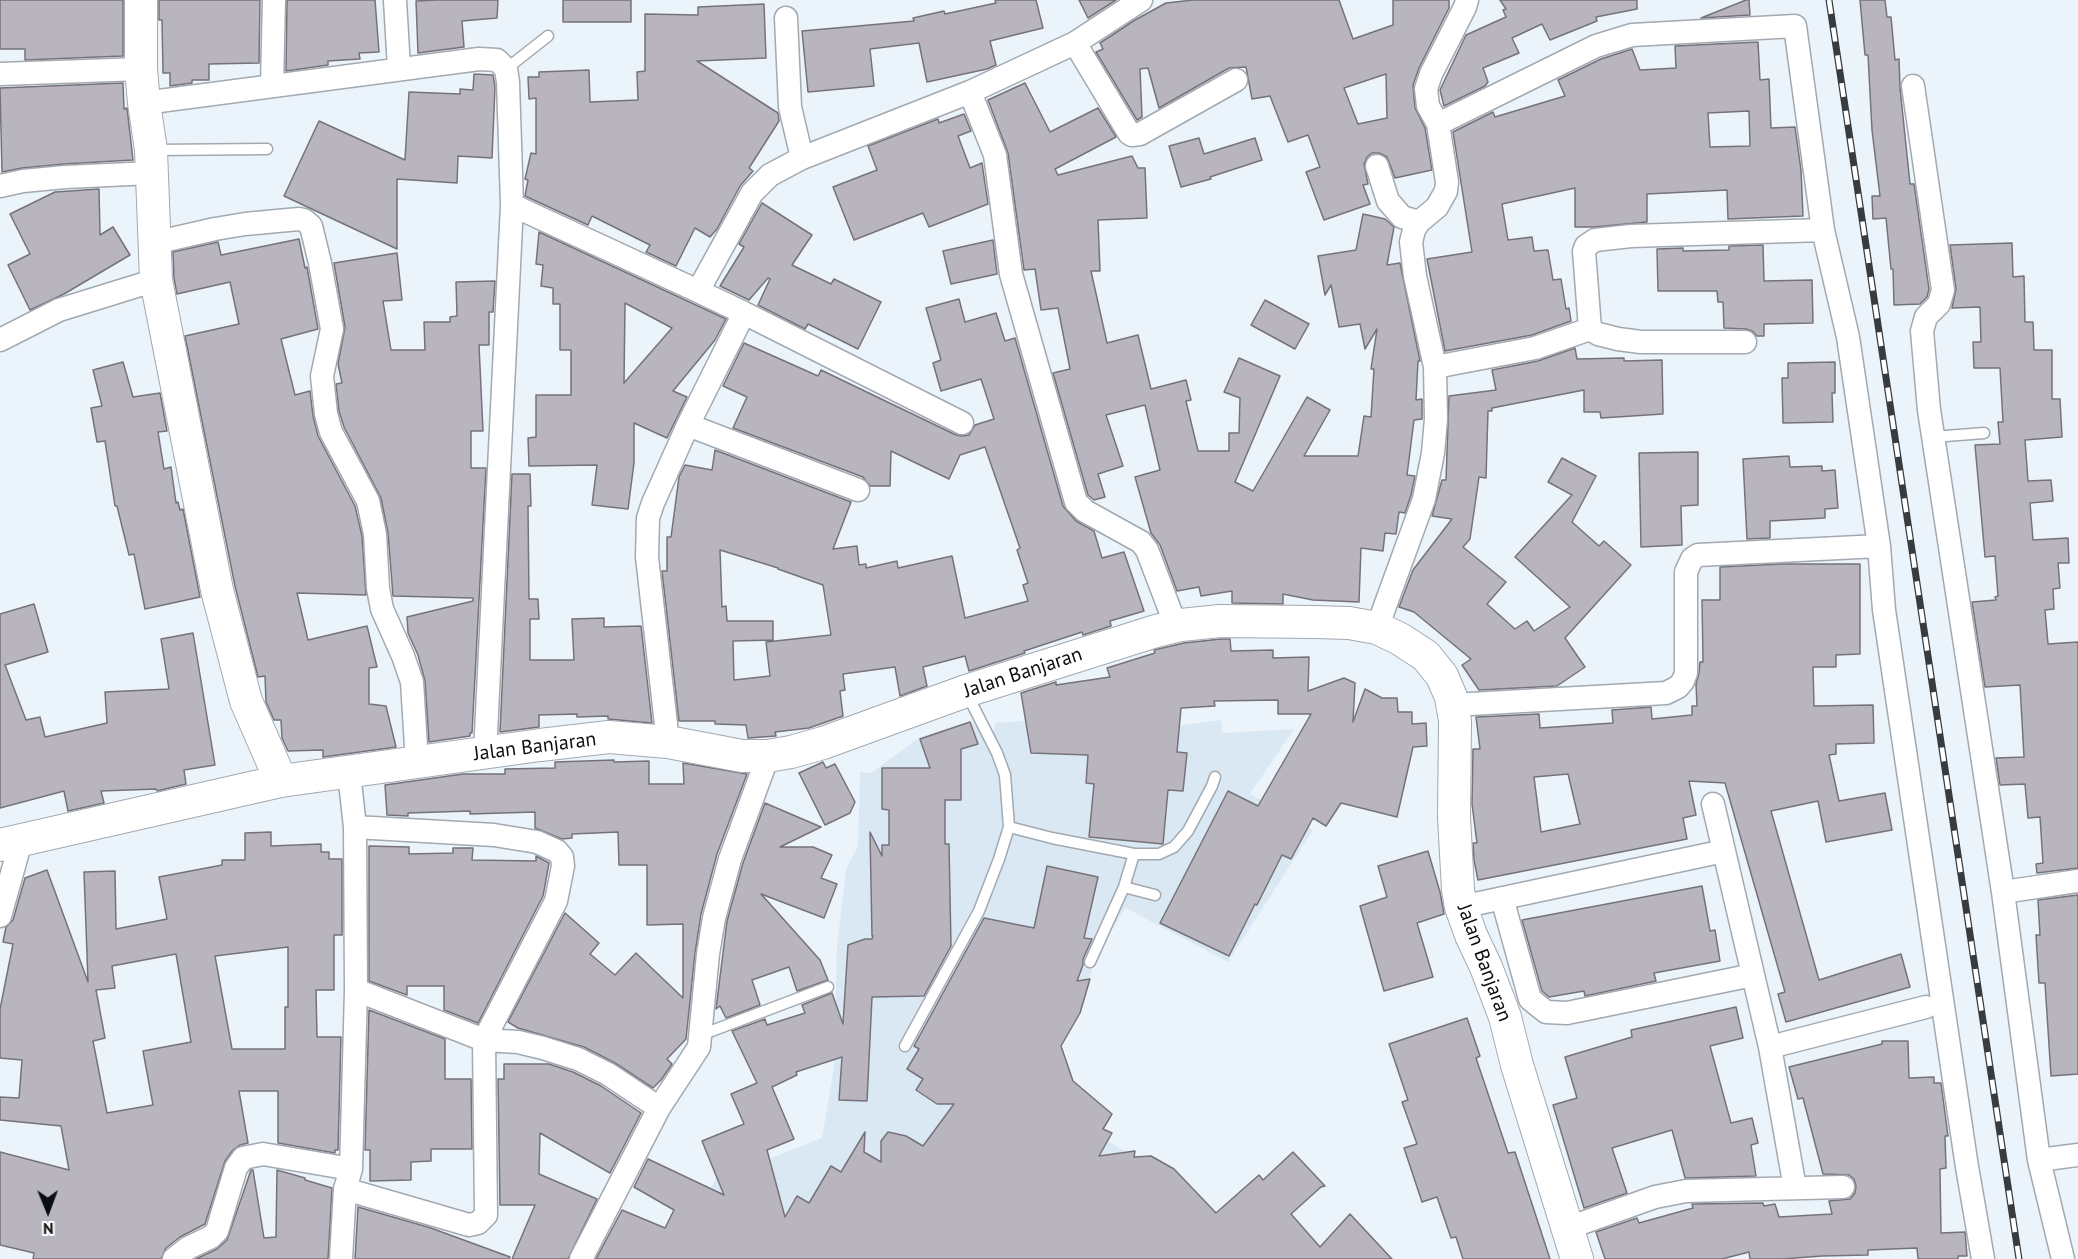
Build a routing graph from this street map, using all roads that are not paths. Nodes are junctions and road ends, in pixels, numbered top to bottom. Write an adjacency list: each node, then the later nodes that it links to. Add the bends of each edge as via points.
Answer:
1 (141, 0): 10 (street)
2 (274, 0): 14 (street)
3 (395, 0): 9 (street)
4 (1141, 0): 8 (street)
5 (1467, 0): 18 (street, via 1426,89 1428,106)
6 (786, 18): 20 (street, via 790,107)
7 (548, 36): 11 (lane)
8 (1075, 43): 13 (street, via 1132,135); 16 (street)
9 (399, 68): 11 (street, via 478,58 497,60); 14 (street)
10 (141, 69): 12 (street); 17 (street)
11 (506, 69): 24 (street)
12 (0, 74)
13 (1236, 80)
14 (272, 85): 17 (street)
15 (1913, 86): 38 (street, via 1943,290 1922,331)
16 (970, 92): 20 (street); 41 (street, via 995,155 1011,274 1076,502 1084,511 1141,542)
17 (144, 104): 21 (street)
18 (1438, 124): 25 (street, via 1446,191 1437,207); 26 (street, via 1596,46 1632,35 1795,26)
19 (267, 149): 21 (lane)
20 (802, 158): 29 (street, via 770,176 752,193)
21 (152, 162): 23 (street); 27 (street)
22 (1377, 166): 25 (street, via 1388,201 1402,217)
23 (0, 186)
24 (512, 205): 29 (street); 46 (street)
25 (1419, 222): 34 (street, via 1411,248)
26 (1823, 230): 31 (street, via 1595,240 1584,251); 40 (street, via 1848,337)
27 (154, 243): 28 (street); 48 (street, via 245,224 299,219 311,225 332,329 322,376 326,414 331,432 368,501 382,609 412,682)
28 (156, 280): 32 (street, via 59,310); 51 (street, via 217,590 246,701)
29 (698, 291): 30 (street)
30 (744, 313): 35 (street); 36 (street)
31 (1590, 329): 33 (street, via 1641,342); 34 (street, via 1535,348)
32 (0, 340)
33 (1745, 342)
34 (1435, 367): 42 (street, via 1434,441 1424,499)
35 (962, 423)
36 (688, 425): 39 (street); 45 (street, via 652,503 646,539)
37 (1984, 433): 38 (lane)
38 (1933, 437): 60 (street)
39 (858, 490)
40 (1879, 546): 44 (street, via 1698,555 1692,559 1686,572 1686,673 1678,687 1666,693); 85 (street, via 1886,622)
41 (1176, 626): 42 (street, Jalan Banjaran, via 1220,621 1349,623); 43 (street, Jalan Banjaran)
42 (1377, 628): 44 (street, Jalan Banjaran, via 1426,657 1442,676)
43 (966, 691): 47 (street, Jalan Banjaran, via 823,743); 54 (lane, via 1005,775)
44 (1452, 705): 63 (street, Jalan Banjaran)
45 (668, 742): 46 (street, Jalan Banjaran, via 609,737); 47 (street, Jalan Banjaran, via 742,756)
46 (485, 753): 48 (street, Jalan Banjaran)
47 (768, 756): 70 (street, via 730,859 714,918)
48 (417, 763): 49 (street, Jalan Banjaran)
49 (349, 773): 51 (street, Jalan Banjaran); 53 (street)
50 (1215, 777): 57 (lane, via 1188,831 1174,848 1159,854)
51 (281, 781): 55 (street, Jalan Banjaran)
52 (1713, 804): 56 (street)
53 (355, 827): 68 (street); 71 (street, via 494,835 537,842 552,847 562,857 551,913)
54 (1009, 827): 57 (lane); 72 (lane, via 979,910)
55 (10, 843): 64 (street)
56 (1724, 851): 62 (street); 66 (street)
57 (1134, 854): 59 (lane)
58 (2078, 881): 60 (street)
59 (1124, 887): 61 (lane); 65 (lane)
60 (2003, 891): 76 (street)
61 (1155, 895)
62 (1502, 898): 63 (street); 66 (street, via 1530,999 1546,1012 1567,1013)
63 (1461, 907): 80 (street, Jalan Banjaran, via 1505,1017)
64 (0, 916)
65 (1090, 962)
66 (1753, 975): 73 (street)
67 (828, 987): 70 (lane)
68 (356, 990): 71 (street); 77 (street)
69 (1926, 1007): 73 (street)
70 (701, 1035): 74 (street, via 699,1047)
71 (484, 1040): 74 (street, via 518,1042 578,1059); 77 (street, via 483,1220 474,1225 463,1224)
72 (905, 1046)
73 (1770, 1047): 79 (street)
74 (659, 1108): 83 (street)
75 (2078, 1155): 76 (street)
76 (2039, 1160): 86 (street)
77 (348, 1179): 81 (street, via 309,1161 263,1154 243,1158 236,1168 217,1231); 82 (street)
78 (1843, 1187): 79 (street)
79 (1795, 1188): 80 (street, via 1678,1192)
80 (1568, 1228): 84 (street, Jalan Banjaran)
81 (183, 1255)
82 (341, 1259)
83 (581, 1259)
84 (1577, 1259)
85 (1983, 1259)
86 (2063, 1259)

